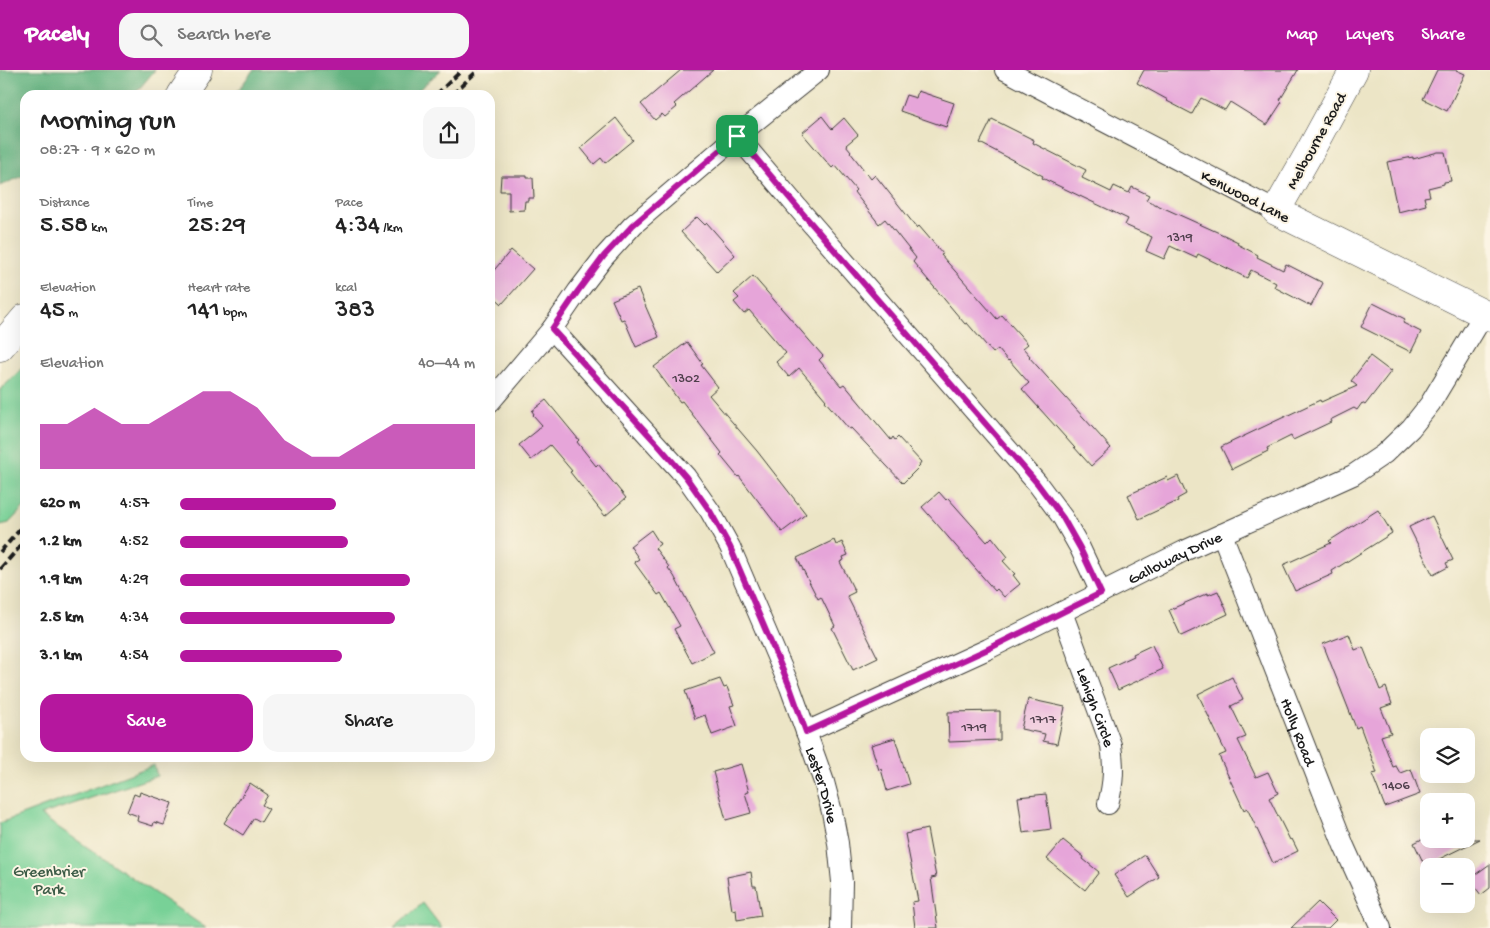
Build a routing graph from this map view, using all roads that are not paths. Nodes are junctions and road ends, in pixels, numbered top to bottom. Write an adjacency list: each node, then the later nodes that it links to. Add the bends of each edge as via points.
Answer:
1 (198, 70): 5 (street)
2 (819, 70): 6 (street)
3 (1004, 70): 7 (street, Kenwood Lane)
4 (1354, 70): 7 (street, Melbourne Road)
5 (184, 90)
6 (737, 136): 10 (street, via 633,225 604,256); 14 (street, via 1037,483 1063,518)
7 (1276, 211): 8 (street, Kenwood Lane)
8 (1487, 315): 13 (street, Galloway Drive, via 1430,404 1384,454 1353,475)
9 (20, 324): 11 (street)
10 (552, 329): 12 (street); 16 (street, Lester Drive, via 686,477 710,511 730,547)
11 (0, 347)
12 (495, 396)
13 (1222, 534): 14 (street, Galloway Drive); 19 (street, Holly Road, via 1344,846)
14 (1101, 593): 15 (street, Galloway Drive)
15 (1062, 612): 16 (street, Galloway Drive); 17 (street, Lehigh Circle, via 1111,745 1114,766)
16 (806, 732): 18 (street, Lester Drive, via 830,805 838,843 842,882)
17 (1108, 804)
18 (841, 928)
19 (1381, 928)

